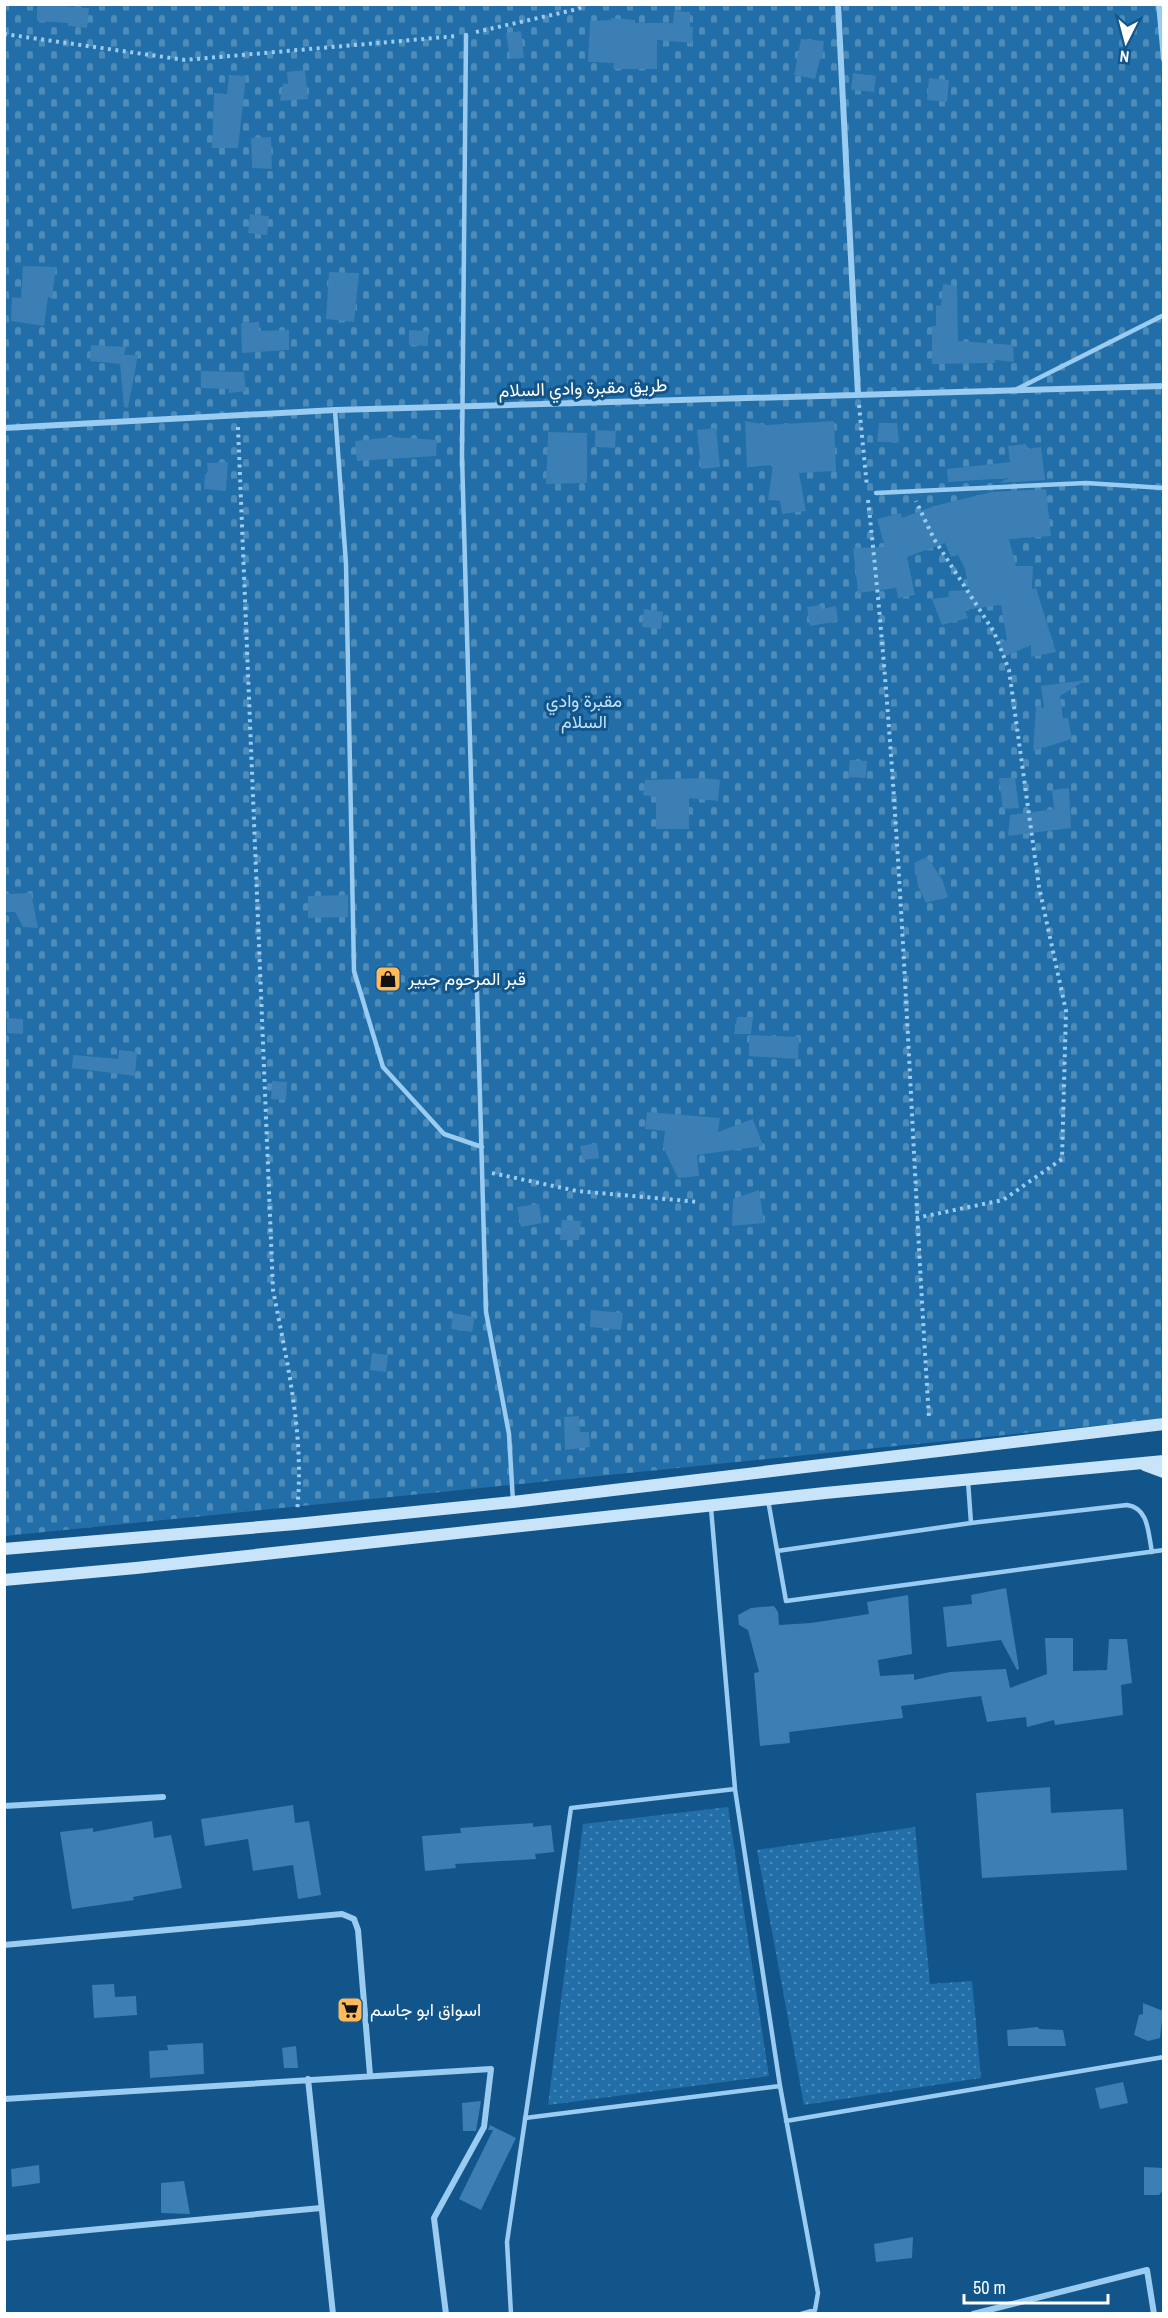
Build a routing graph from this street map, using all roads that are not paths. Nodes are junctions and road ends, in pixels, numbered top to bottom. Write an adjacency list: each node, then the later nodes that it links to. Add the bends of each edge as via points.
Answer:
1 (838, 4): 8 (street)
2 (1159, 4): 4 (street)
3 (466, 35): 9 (lane)
4 (1164, 59)
5 (1164, 315): 7 (lane)
6 (1164, 386): 7 (street, طريق مقبرة وادي السلام)
7 (1014, 390): 8 (street, طريق مقبرة وادي السلام)
8 (858, 395): 9 (street, طريق مقبرة وادي السلام)
9 (462, 406): 10 (street, طريق مقبرة وادي السلام); 14 (lane)
10 (335, 410): 11 (street, طريق مقبرة وادي السلام); 14 (lane, via 346,564 354,971 383,1066 444,1134)
11 (4, 428)
12 (1164, 488): 13 (lane, via 1086,483)
13 (876, 493)
14 (482, 1147): 21 (lane, via 486,1312 509,1434)
15 (1164, 1424): 21 (main road)
16 (1164, 1461): 17 (main road)
17 (1141, 1463): 18 (main road); 19 (main road)
18 (1164, 1472)
19 (968, 1481): 20 (main road); 23 (lane)
20 (768, 1499): 22 (main road); 26 (lane)
21 (513, 1502): 24 (main road)
22 (711, 1506): 28 (main road); 29 (lane)
23 (971, 1523): 26 (lane); 27 (lane, via 1127,1504 1144,1513)
24 (4, 1549)
25 (1164, 1550): 27 (lane)
26 (777, 1551): 27 (lane, via 786,1601)
27 (1152, 1552)
28 (4, 1580)
29 (735, 1789): 36 (lane); 38 (lane, via 571,1808)
30 (163, 1797): 31 (street)
31 (4, 1806)
32 (4, 1945): 34 (street, via 342,1914 354,1919 358,1930)
33 (1164, 2057): 39 (lane)
34 (370, 2075): 35 (street); 43 (street, via 491,2069 484,2127 434,2218)
35 (308, 2079): 37 (street); 40 (street)
36 (780, 2086): 38 (lane); 39 (lane)
37 (4, 2099)
38 (525, 2118): 44 (lane, via 507,2242)
39 (786, 2121): 45 (lane, via 818,2294 816,2310)
40 (321, 2208): 41 (street); 42 (street)
41 (4, 2238)
42 (333, 2313)
43 (446, 2313)
44 (511, 2313)
45 (801, 2313)
46 (973, 2313): 47 (street, via 1147,2271)
47 (1154, 2313)

